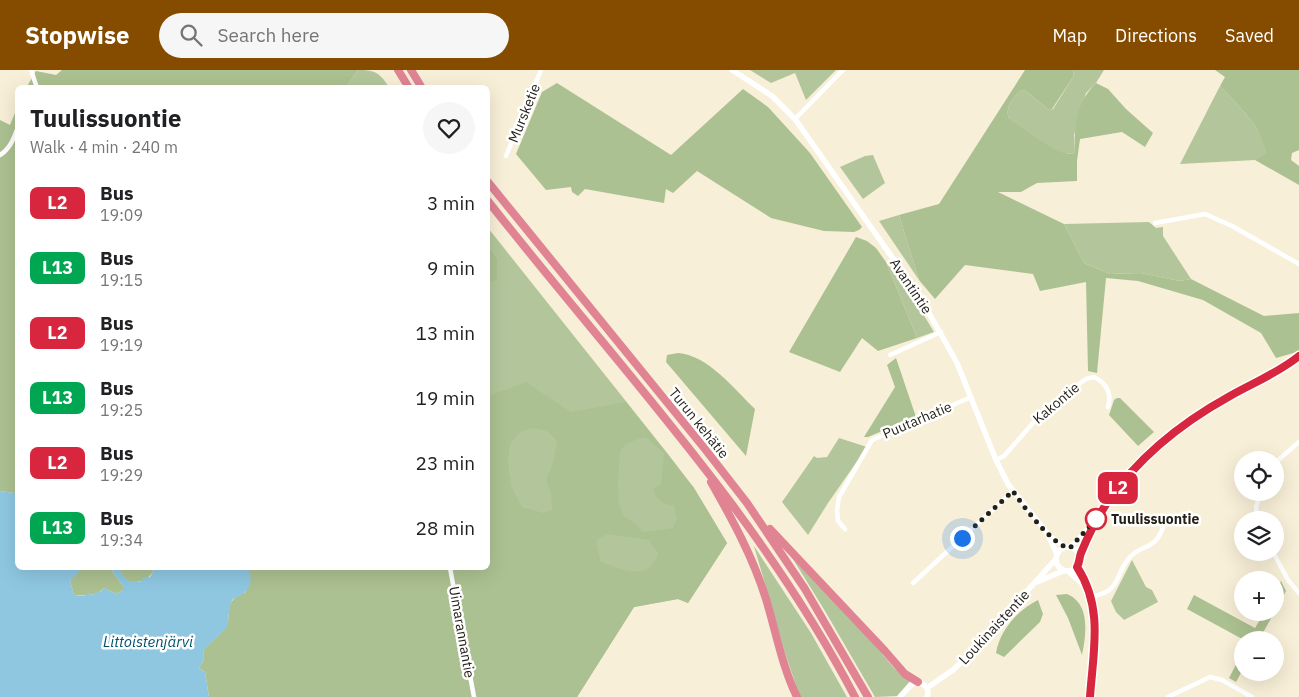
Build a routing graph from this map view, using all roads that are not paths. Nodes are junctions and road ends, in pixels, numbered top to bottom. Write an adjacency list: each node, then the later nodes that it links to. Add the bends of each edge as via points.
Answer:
1 (31, 70): 7 (street)
2 (398, 70): 8 (highway)
3 (411, 70): 9 (highway)
4 (541, 70): 13 (street, Mursketie)
5 (732, 70): 10 (street, Avantintie, via 772,96)
6 (843, 70): 10 (street)
7 (36, 85)
8 (407, 85)
9 (420, 85)
10 (795, 120): 18 (street, Avantintie, via 920,297)
11 (15, 135): 12 (street)
12 (0, 155)
13 (506, 156)
14 (490, 184): 28 (highway, Turun kehätie)
15 (490, 203): 24 (highway, Turun kehätie)
16 (1155, 223): 17 (street, via 1205,214)
17 (1299, 264)
18 (941, 332): 19 (street); 21 (street, Avantintie)
19 (890, 355)
20 (1298, 360): 29 (street, via 1198,414 1169,435 1133,470)
21 (971, 397): 26 (street, Avantintie); 31 (street, Puutarhatie, via 872,440 839,497 838,521)
22 (1108, 407): 26 (street, Kakontie, via 1109,395 1104,384 1094,377 1086,378 1047,407 1004,456)
23 (1299, 442): 25 (street)
24 (696, 456): 48 (highway, via 758,574 786,671); 49 (highway, Turun kehätie, via 789,585)
25 (1284, 456)
26 (996, 460): 27 (street, Avantintie)
27 (1013, 491): 32 (street, Avantintie); 40 (street)
28 (747, 503): 45 (highway, via 899,668); 50 (highway, Turun kehätie, via 805,589)
29 (1094, 522): 33 (street); 34 (street)
30 (1163, 527): 44 (street, via 1153,544 1130,557 1114,586 1106,593)
31 (845, 529)
32 (1047, 533): 33 (street, Avantintie); 35 (street, Avantintie)
33 (1068, 548): 34 (street); 35 (street)
34 (1079, 555): 37 (street)
35 (1056, 557): 39 (street, via 1057,566); 41 (street, Loukinaistentie)
36 (1278, 561): 43 (street)
37 (1077, 567): 39 (street); 42 (street)
38 (450, 570): 47 (street, Uimarannantie)
39 (1066, 571): 41 (street, Loukinaistentie); 42 (street)
40 (913, 583)
41 (1036, 583): 46 (street, Loukinaistentie, via 963,661)
42 (1088, 589): 44 (street)
43 (1299, 593)
44 (1092, 597): 53 (street, via 1095,634)
45 (918, 682): 46 (street); 51 (street)
46 (927, 688): 52 (street)
47 (474, 697)
48 (797, 697)
49 (855, 697)
50 (868, 697)
51 (900, 697)
52 (927, 697)
53 (1090, 697)
54 (1168, 697): 55 (street, via 1210,677)
55 (1252, 697)

